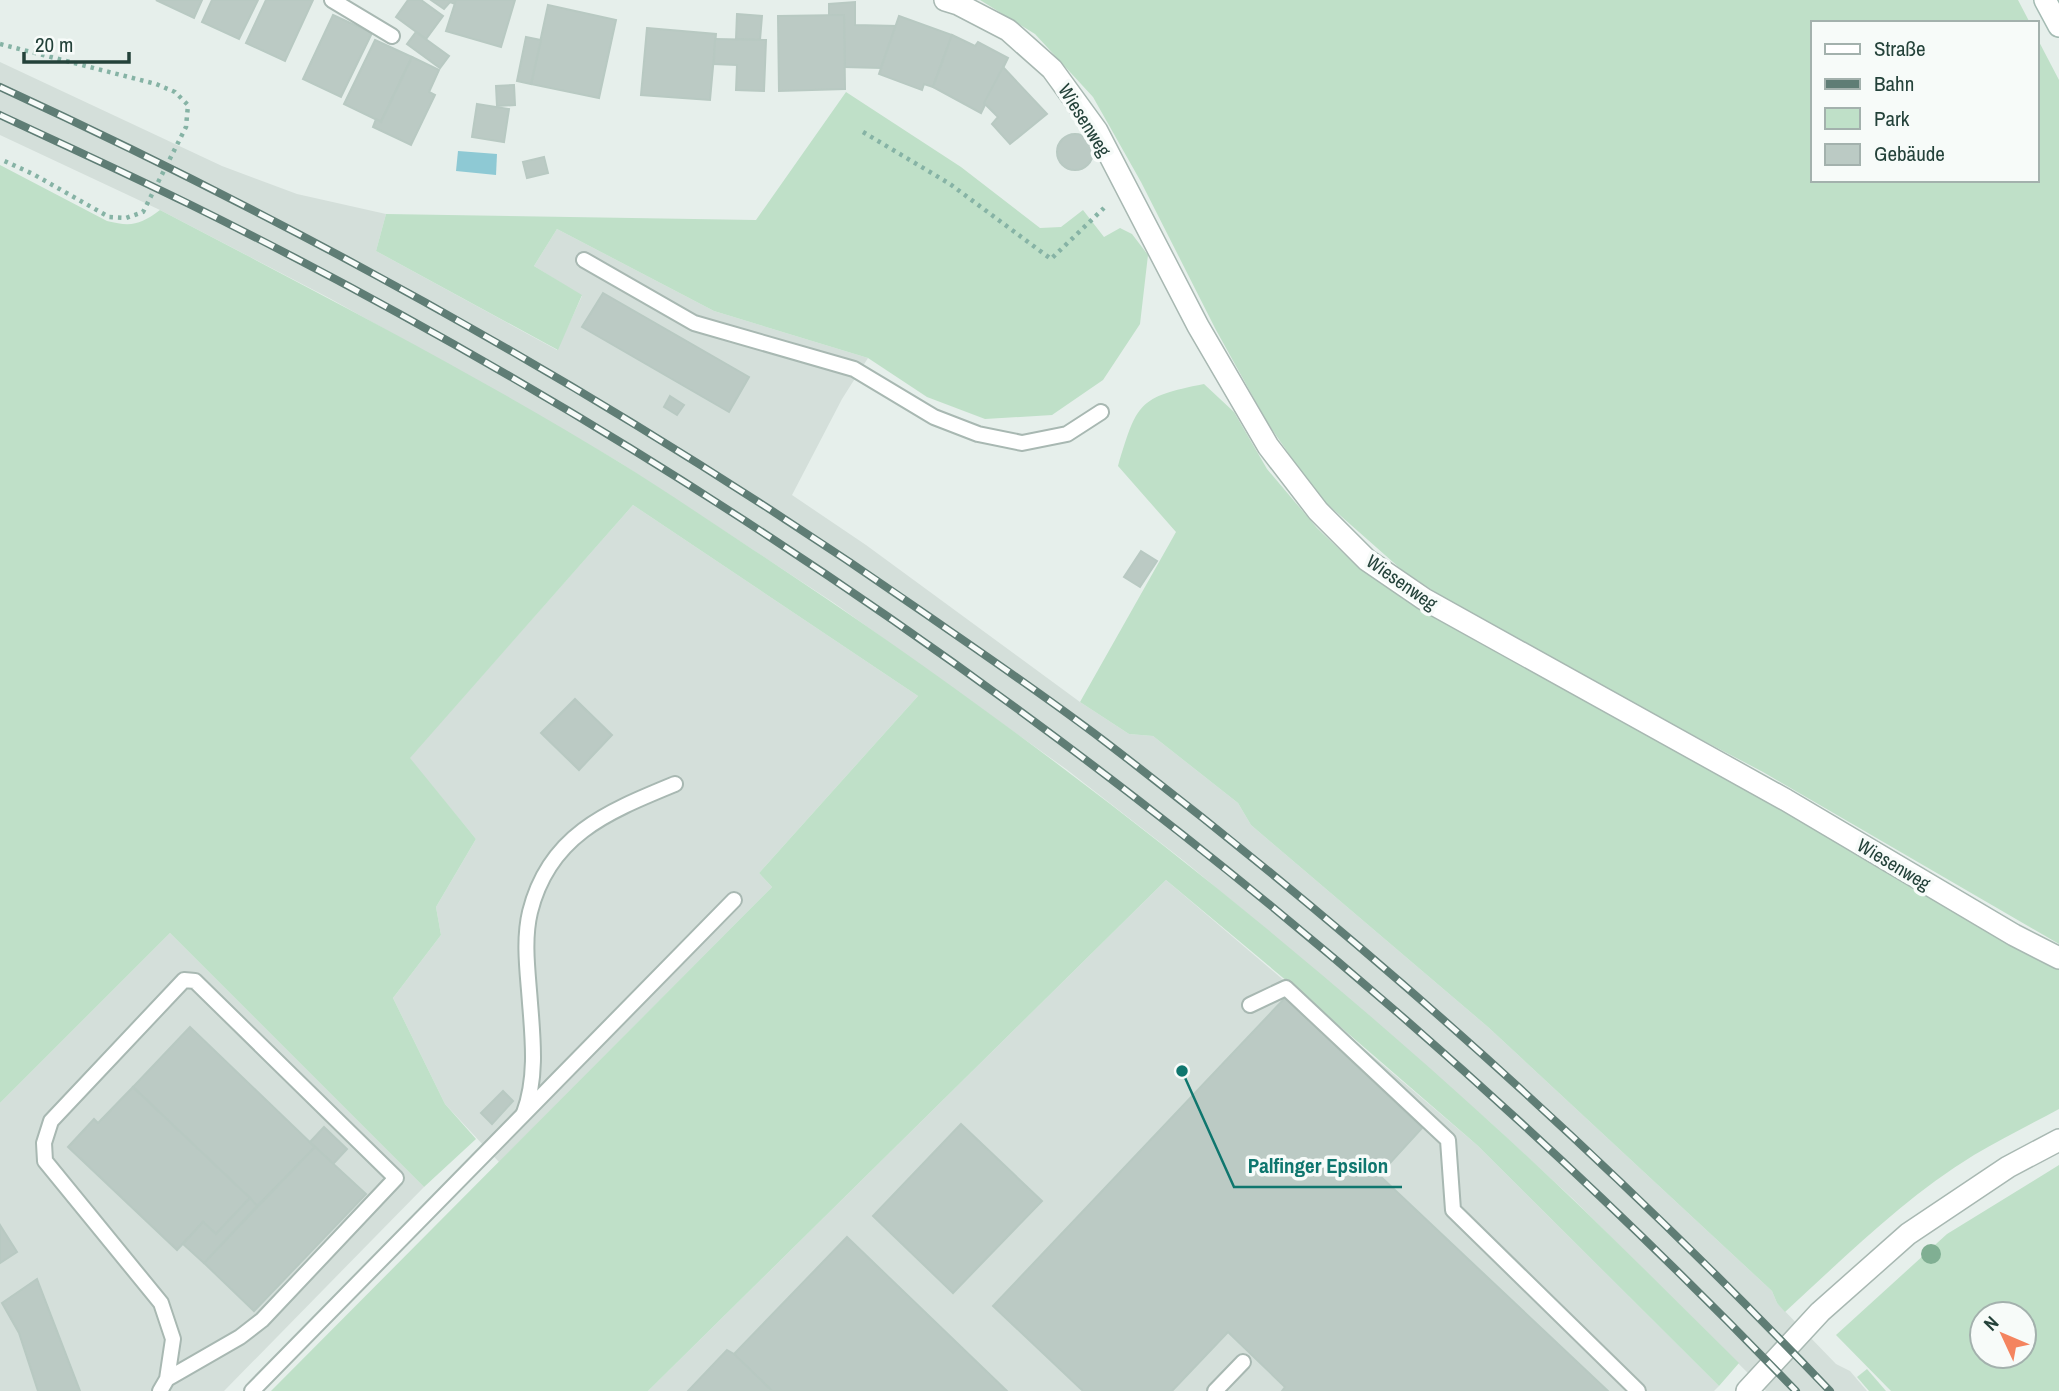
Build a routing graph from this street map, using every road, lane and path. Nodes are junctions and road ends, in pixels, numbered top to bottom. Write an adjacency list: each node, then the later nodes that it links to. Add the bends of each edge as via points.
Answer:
1 (332, 0): 5 (lane)
2 (945, 0): 9 (street, Wiesenweg, via 1008,30 1052,69 1097,131)
3 (2045, 0): 4 (street)
4 (2059, 26)
5 (392, 36)
6 (0, 44): 8 (path, via 156,84 175,92 188,105 186,127 143,212 126,219 109,217)
7 (863, 132): 9 (path, via 950,184 1051,259)
8 (0, 159)
9 (1124, 186): 14 (street, Wiesenweg, via 1198,327 1268,446 1318,511 1367,560 1424,599)
10 (584, 260): 11 (lane, via 694,323 854,369 934,417 978,434 1022,443 1067,434)
11 (1101, 412)
12 (675, 784): 16 (lane, via 621,806 582,831 566,843 544,874 530,913 526,958 534,1045 531,1093)
13 (734, 900): 16 (lane)
14 (2059, 958)
15 (1250, 1005): 22 (lane, via 1286,988 1448,1140 1453,1210)
16 (522, 1118): 20 (lane)
17 (2059, 1140): 23 (street, via 2008,1167 1908,1234 1819,1312)
18 (1243, 1362): 21 (lane)
19 (163, 1385): 19 (lane, via 173,1339 161,1303 45,1161 44,1143 51,1121 184,980 195,981 396,1178 262,1320)
20 (252, 1391)
21 (1215, 1391)
22 (1638, 1391)
23 (1747, 1391)

